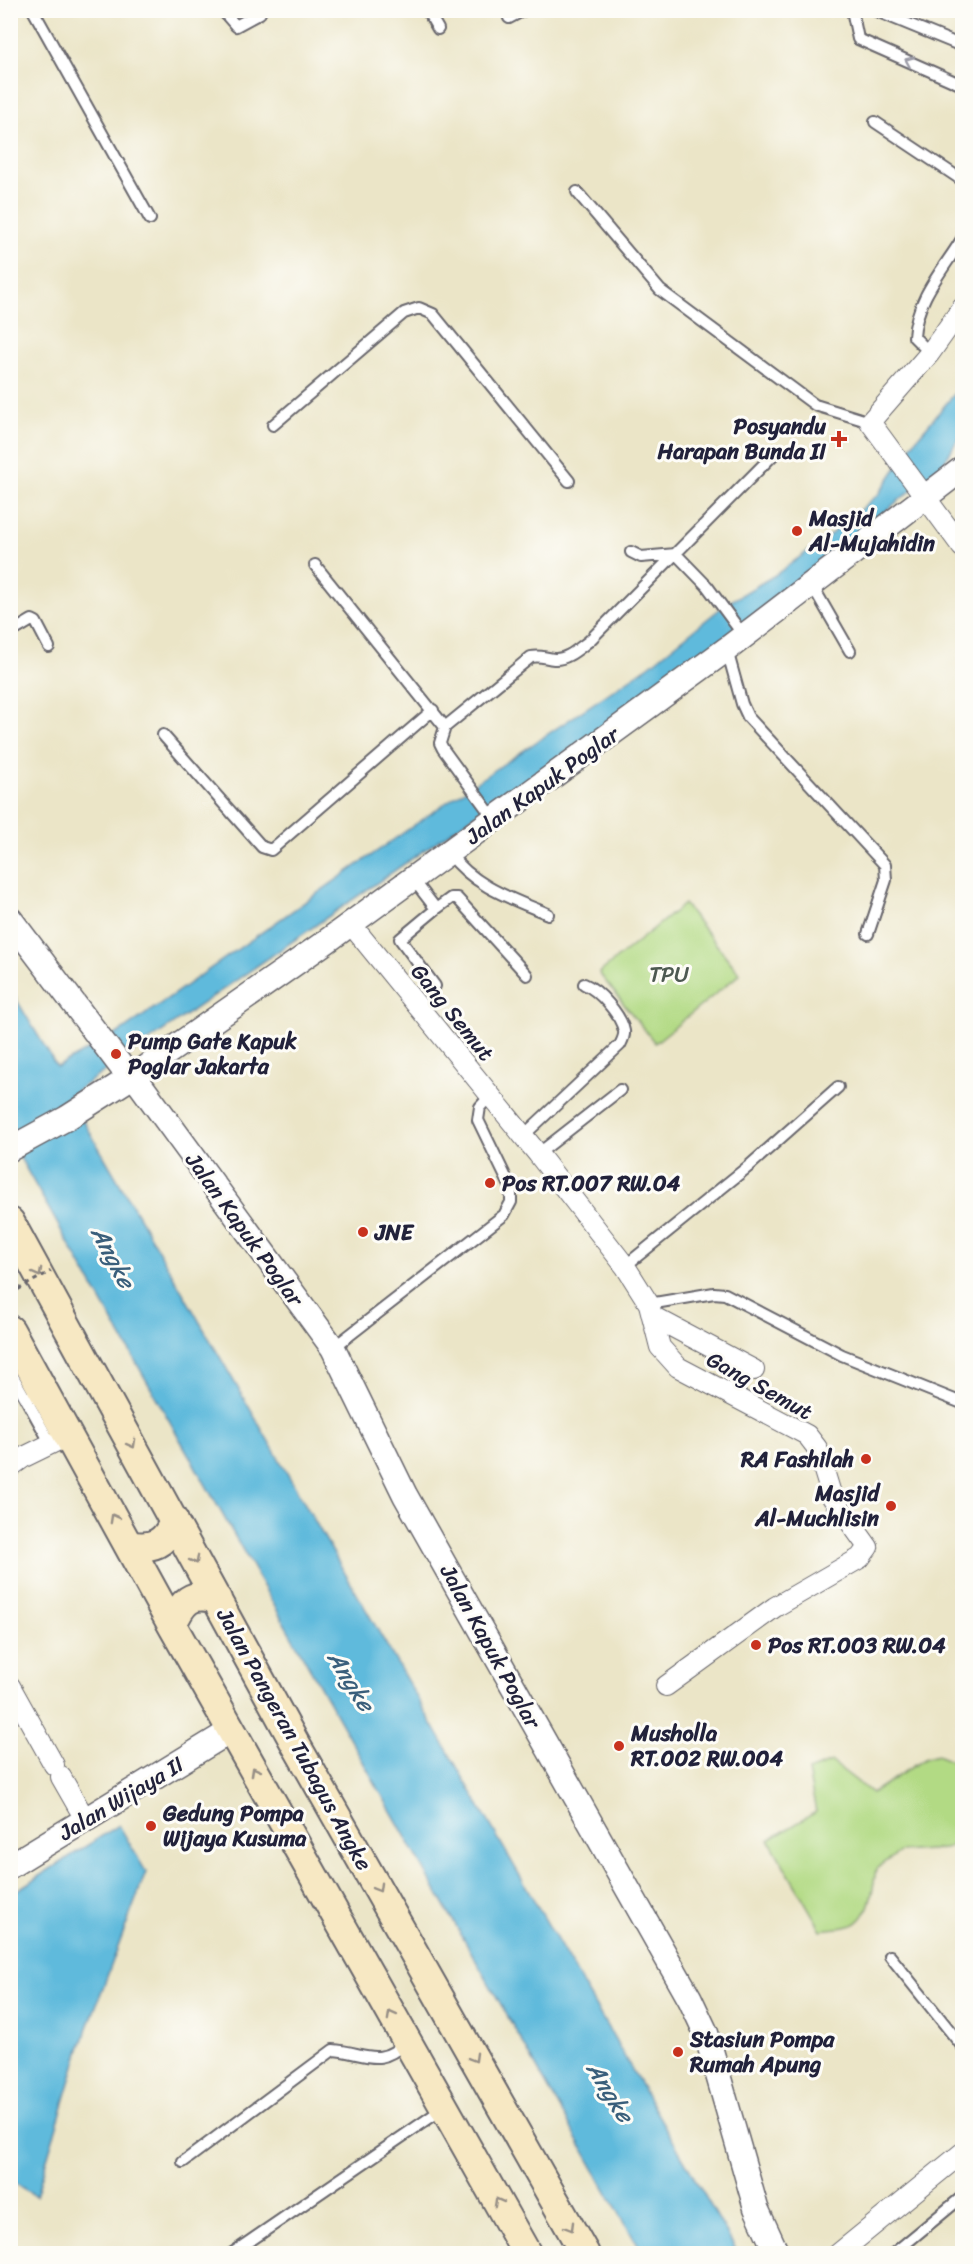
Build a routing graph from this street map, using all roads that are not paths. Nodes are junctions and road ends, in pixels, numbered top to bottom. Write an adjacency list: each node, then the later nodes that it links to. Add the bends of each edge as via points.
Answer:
1 (33, 10): 15 (lane)
2 (222, 10): 7 (lane, via 236,26)
3 (427, 10): 9 (lane)
4 (524, 10): 8 (lane)
5 (852, 10): 11 (lane, one-way to 5, via 858,39)
6 (874, 10): 10 (lane)
7 (260, 13)
8 (509, 18)
9 (438, 29)
10 (963, 46)
11 (963, 85)
12 (875, 122): 13 (lane)
13 (963, 180)
14 (577, 192): 19 (lane, via 660,290 815,405)
15 (150, 219)
16 (963, 239): 18 (lane, via 915,318 914,337)
17 (963, 308): 18 (street)
18 (930, 354): 19 (street)
19 (870, 422): 24 (street)
20 (273, 425): 23 (lane, via 404,313 419,308 433,314)
21 (777, 451): 27 (lane)
22 (963, 469): 24 (street, Jalan Kapuk Poglar)
23 (569, 481)
24 (923, 491): 25 (street); 29 (street, Jalan Kapuk Poglar)
25 (963, 547)
26 (631, 552): 27 (lane, via 641,556)
27 (676, 554): 31 (lane, via 723,606); 35 (lane, via 589,641 566,657 531,657)
28 (315, 565): 34 (lane)
29 (812, 585): 31 (street, Jalan Kapuk Poglar); 33 (lane)
30 (10, 633): 32 (lane, via 32,620)
31 (737, 638): 37 (street, Jalan Kapuk Poglar); 44 (lane, via 742,704 748,717 885,865 886,880)
32 (49, 647)
33 (850, 651)
34 (433, 710): 35 (lane); 36 (lane, via 275,849 268,851)
35 (445, 727): 37 (lane, via 440,743)
36 (163, 735)
37 (492, 815): 38 (street, Jalan Kapuk Poglar)
38 (449, 853): 39 (street, Jalan Kapuk Poglar); 41 (lane, via 463,871 490,890)
39 (412, 879): 40 (lane); 43 (street, Jalan Kapuk Poglar)
40 (436, 909): 45 (lane, via 451,898 462,902); 47 (lane, via 400,939)
41 (548, 914)
42 (10, 919): 48 (street)
43 (350, 923): 48 (street, Jalan Kapuk Poglar); 51 (street, Gang Semut)
44 (868, 934)
45 (527, 975)
46 (584, 984): 52 (lane, via 605,999 624,1030 624,1038)
47 (435, 986)
48 (128, 1075): 53 (street, via 67,1118); 58 (street, Jalan Kapuk Poglar)
49 (838, 1087): 56 (lane, via 749,1166)
50 (620, 1090): 54 (lane)
51 (490, 1096): 52 (street, Gang Semut); 58 (lane, via 480,1107 478,1120 511,1188 511,1202 504,1215)
52 (523, 1136): 54 (street, Gang Semut)
53 (10, 1149)
54 (538, 1154): 56 (street, Gang Semut)
55 (10, 1222): 64 (main road, Jalan Pangeran Tubagus Angke, one-way to 64)
56 (625, 1266): 57 (street, Gang Semut)
57 (651, 1310): 60 (street); 61 (lane, via 714,1293 725,1294 842,1355); 69 (street, Gang Semut, via 660,1347 678,1367 807,1436 817,1448 832,1497 868,1546 860,1558 775,1607)
58 (333, 1348): 83 (street, Jalan Kapuk Poglar, via 405,1495 699,2016 756,2208)
59 (14, 1354): 62 (main road)
60 (754, 1370)
61 (963, 1403)
62 (60, 1440): 63 (street); 65 (main road, one-way to 62)
63 (10, 1467)
64 (174, 1521): 65 (main road, via 170,1532 156,1545); 66 (main road, Jalan Pangeran Tubagus Angke, one-way to 66)
65 (129, 1545): 67 (main road)
66 (217, 1599): 67 (main road, via 204,1595 188,1598); 82 (main road, Jalan Pangeran Tubagus Angke, one-way to 82)
67 (172, 1625): 70 (main road)
68 (10, 1686): 71 (street)
69 (666, 1686)
70 (232, 1730): 71 (street, Jalan Wijaya II); 74 (main road, one-way to 70)
71 (85, 1819): 72 (street, Jalan Wijaya II)
72 (10, 1866)
73 (890, 1956): 75 (lane)
74 (406, 2042): 76 (main road); 78 (lane, via 395,2053 373,2059 333,2050)
75 (963, 2046)
76 (445, 2107): 80 (lane); 81 (main road, one-way to 76)
77 (963, 2152): 84 (street)
78 (183, 2162)
79 (963, 2197): 85 (lane)
80 (231, 2253)
81 (527, 2253)
82 (585, 2253)
83 (777, 2253)
84 (838, 2253)
85 (892, 2253)

